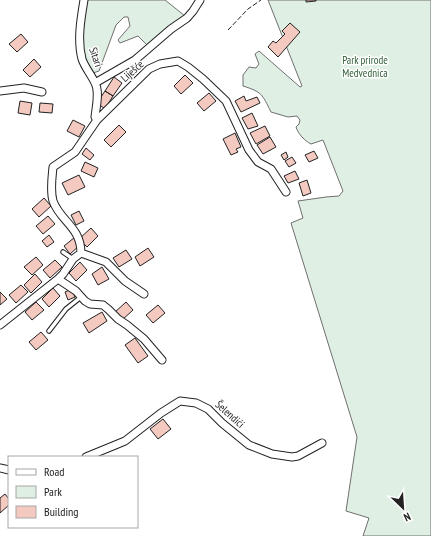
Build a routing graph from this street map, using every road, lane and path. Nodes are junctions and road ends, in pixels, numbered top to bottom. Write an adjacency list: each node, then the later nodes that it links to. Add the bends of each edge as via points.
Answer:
1 (84, 0): 3 (street, Sitari, via 80,49 82,60)
2 (200, 0): 3 (street, via 187,18 135,60)
3 (95, 83): 6 (street, Sitari)
4 (0, 91): 5 (street, via 24,88)
5 (42, 92)
6 (97, 120): 7 (street, Liješće, via 149,69 178,61 203,79 226,101 249,150 258,162 271,170); 9 (street, Liješće, via 75,152 54,167 52,177 53,201 78,235)
7 (286, 192)
8 (62, 252): 10 (lane)
9 (81, 253): 10 (street); 12 (street, via 106,262 125,281)
10 (73, 259): 11 (street)
11 (58, 279): 13 (street); 14 (street)
12 (144, 294)
13 (81, 297): 15 (lane, via 66,309); 16 (street, via 90,304 108,309 144,339)
14 (0, 325)
15 (49, 332)
16 (162, 360)
17 (322, 443): 18 (street, Šelendići, via 298,456 272,454 248,445 208,409 196,403 180,401 125,441)
18 (88, 456)

